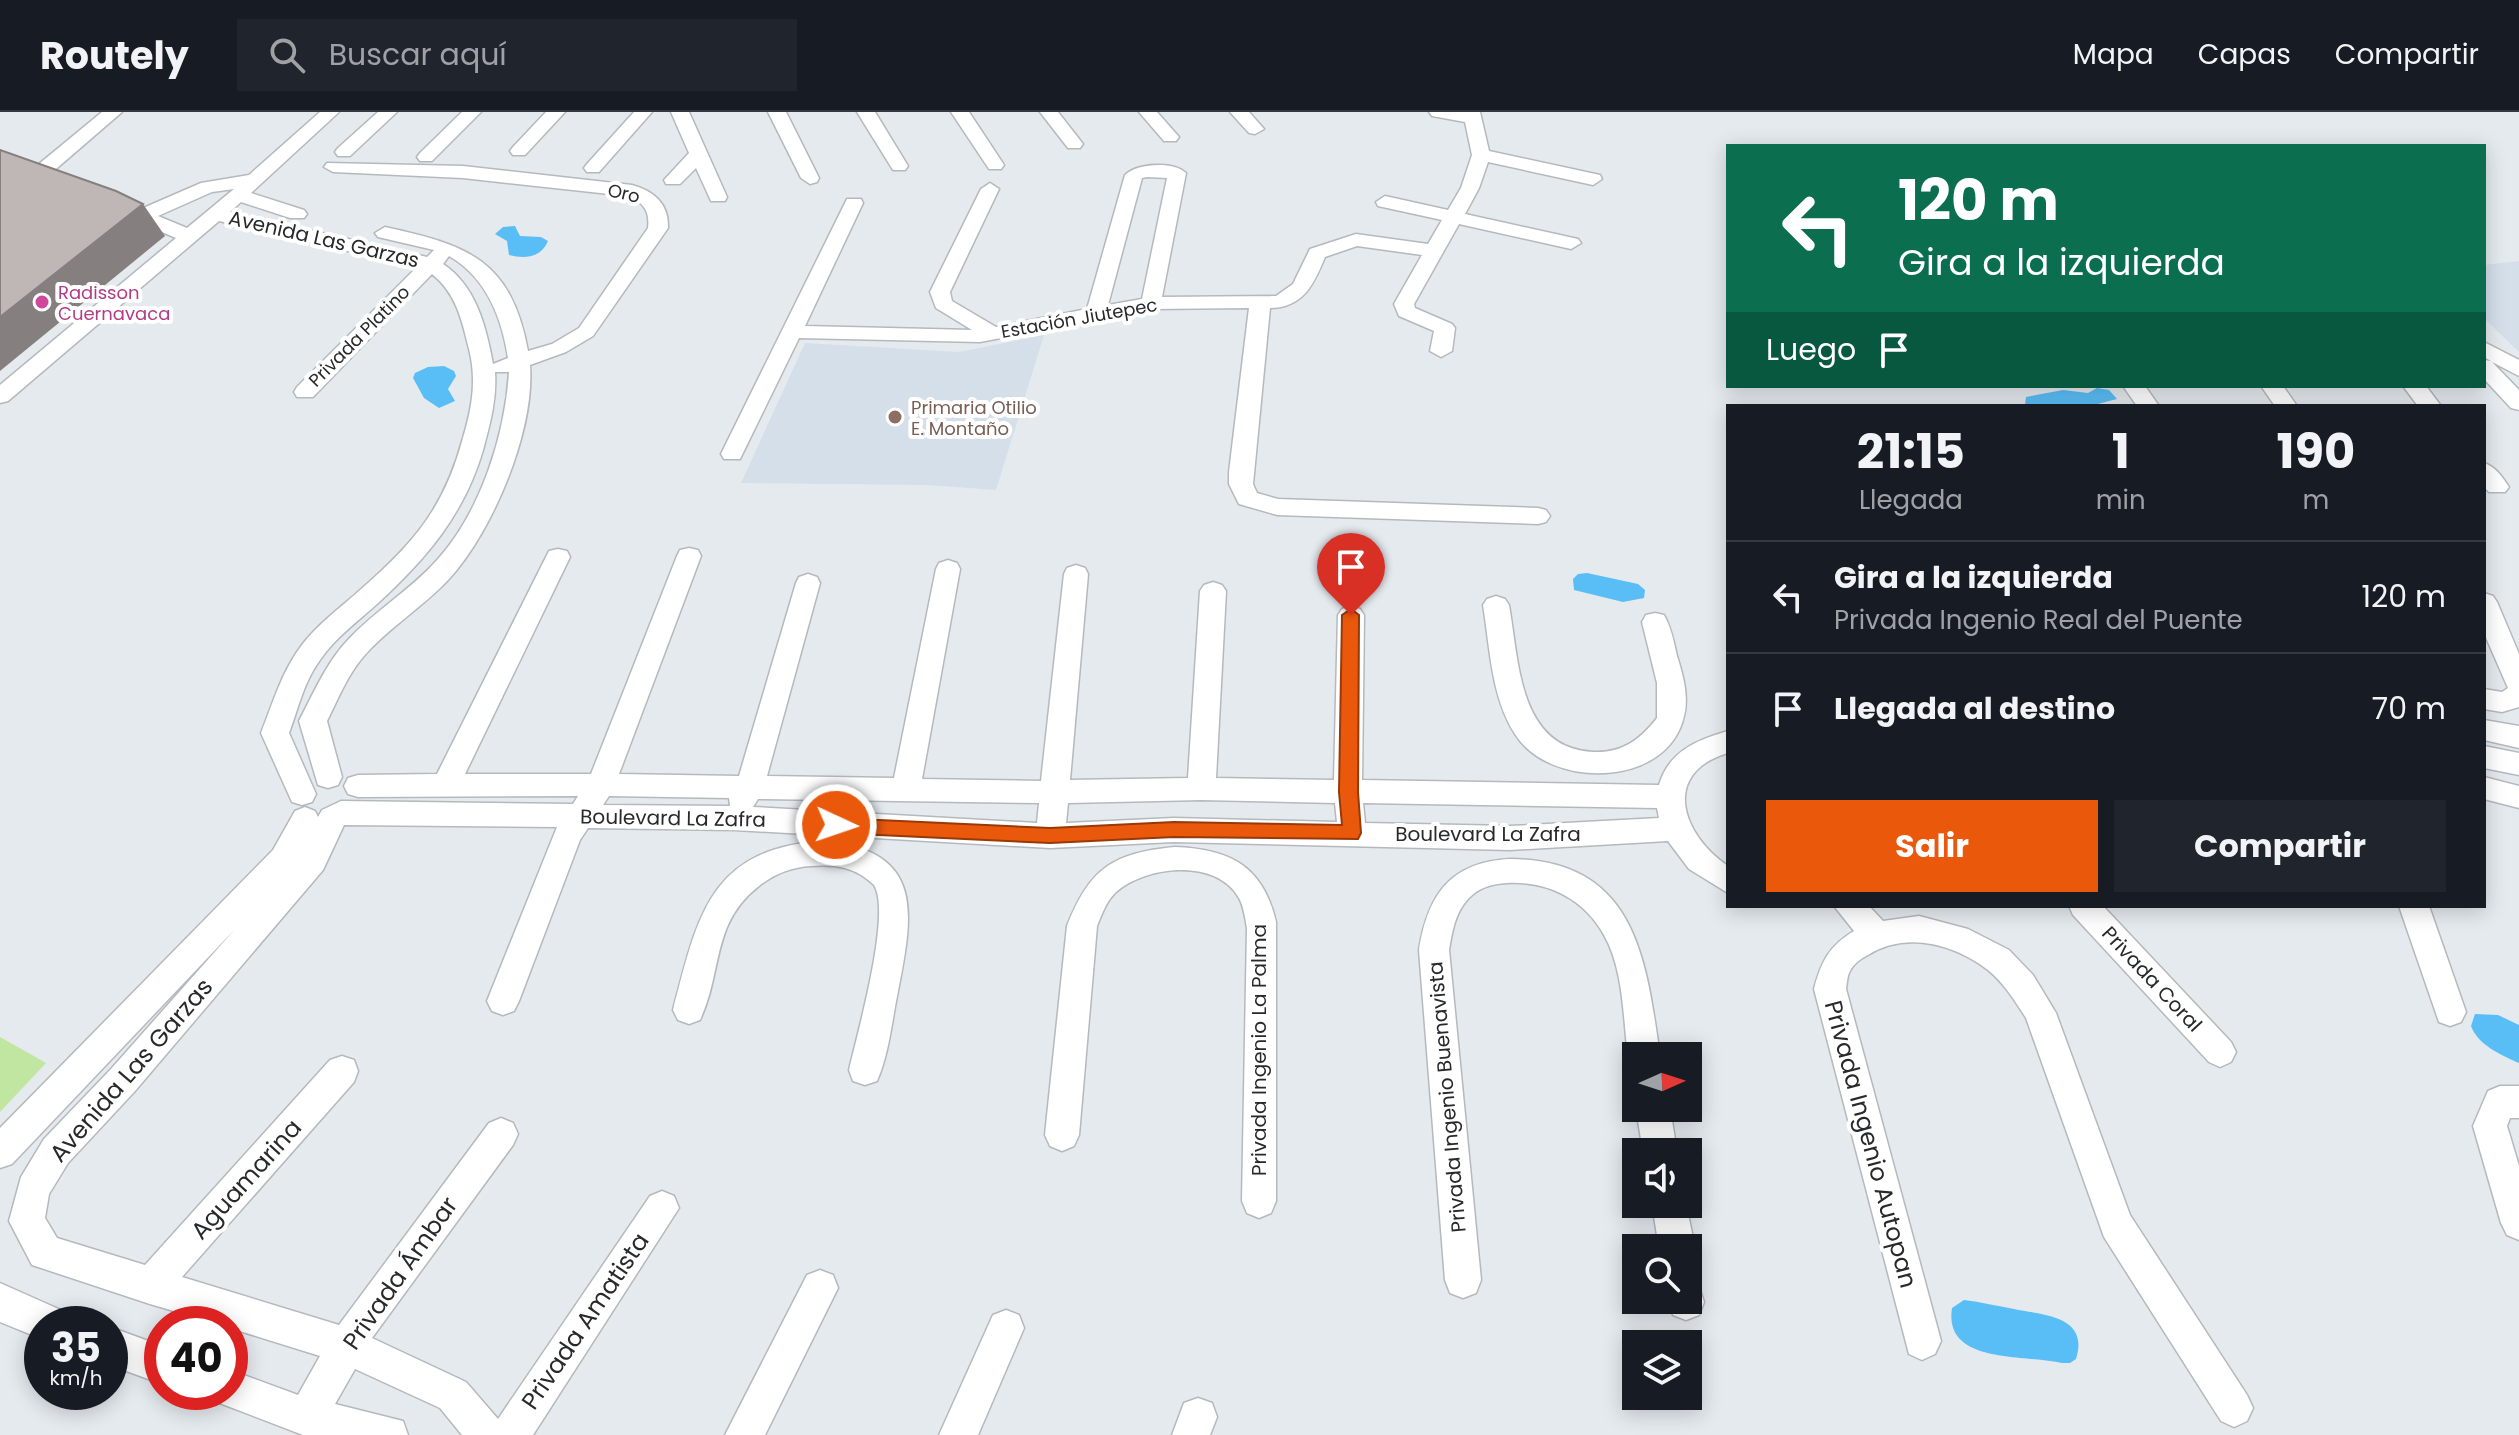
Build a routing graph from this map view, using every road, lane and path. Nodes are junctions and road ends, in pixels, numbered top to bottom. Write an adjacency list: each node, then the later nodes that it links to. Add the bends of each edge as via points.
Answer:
1 (113, 112): 27 (street)
2 (330, 112): 32 (street)
3 (388, 112): 55 (street, Oro, via 338,159 632,191 656,206 658,228 586,332)
4 (472, 112): 22 (street)
5 (556, 112): 19 (street)
6 (643, 112): 25 (street)
7 (680, 112): 21 (street)
8 (777, 112): 28 (street)
9 (866, 112): 24 (street)
10 (960, 112): 23 (street)
11 (1049, 112): 18 (street)
12 (1148, 112): 17 (street)
13 (1239, 112): 16 (street)
14 (1438, 112): 15 (street)
15 (1471, 115): 20 (street)
16 (1255, 129)
17 (1170, 137)
18 (1074, 144)
19 (519, 151)
20 (1481, 155): 29 (street); 41 (street)
21 (697, 156): 30 (street); 34 (street)
22 (426, 157)
23 (995, 165)
24 (899, 166)
25 (593, 168)
26 (12, 169): 27 (street)
27 (35, 177): 31 (street)
28 (810, 178)
29 (1593, 179)
30 (673, 180)
31 (62, 187)
32 (246, 188): 38 (street, Avenida Las Garzas); 39 (street); 40 (street, via 208,187)
33 (990, 189): 52 (street, via 940,292 943,304)
34 (718, 197)
35 (103, 201): 40 (street)
36 (1385, 202): 41 (street)
37 (854, 203): 51 (street)
38 (273, 208): 42 (street); 45 (street, Avenida Las Garzas)
39 (215, 214): 42 (street, Avenida Las Garzas); 43 (street)
40 (144, 215): 43 (street)
41 (1455, 218): 44 (street); 46 (street)
42 (253, 222): 47 (street, Avenida Las Garzas)
43 (188, 236): 61 (street)
44 (1571, 243)
45 (448, 247): 47 (street, Privada Platino); 55 (street, Avenida Las Garzas, via 475,265 493,288 510,323)
46 (1433, 251): 49 (street, Estación Jiutepec, via 1356,240 1336,245 1317,253 1302,287 1281,302); 54 (street, via 1404,304 1406,312 1445,328)
47 (430, 264): 58 (street, Avenida Las Garzas, via 451,277 468,306); 60 (street, Privada Platino)
48 (1151, 303): 49 (street, Estación Jiutepec); 50 (street, Estación Jiutepec); 50 (street, via 1177,173 1134,175)
49 (1260, 303): 65 (street, via 1241,472 1247,498 1277,507)
50 (1096, 313): 52 (street, Estación Jiutepec)
51 (791, 332): 52 (street, Estación Jiutepec); 64 (street)
52 (994, 334)
53 (2486, 349): 57 (street)
54 (1441, 351)
55 (519, 361): 58 (street, Oro); 85 (street, Avenida Las Garzas, via 511,426 474,528 426,589 356,648 313,721)
56 (2486, 368): 62 (street)
57 (2519, 369)
58 (486, 372): 98 (street, Avenida Las Garzas, via 486,394 465,476 438,530 335,624 308,657 275,733)
59 (2416, 388): 63 (street)
60 (305, 392)
61 (0, 396)
62 (2519, 403)
63 (2428, 404)
64 (732, 454)
65 (1538, 516)
66 (689, 556): 86 (street)
67 (558, 557): 88 (street)
68 (948, 569): 92 (street)
69 (1076, 574): 93 (street)
70 (808, 583): 89 (street)
71 (1213, 591): 90 (street)
72 (1496, 605): 83 (street, via 1515,708 1526,730 1569,760)
73 (2486, 607): 76 (street)
74 (1351, 615): 94 (street)
75 (1655, 622): 83 (street, via 1672,696 1670,721 1633,758)
76 (2519, 685)
77 (2519, 692): 78 (street, via 2502,702)
78 (2486, 699)
79 (2486, 730): 80 (street)
80 (2519, 737)
81 (1726, 743): 96 (street, via 1699,751 1681,767)
82 (2486, 757): 84 (street)
83 (1596, 763): 95 (street)
84 (2519, 764)
85 (328, 777): 87 (street, via 351,777); 98 (street, Avenida Las Garzas)
86 (601, 785): 88 (street, Boulevard La Zafra); 89 (street, Boulevard La Zafra); 99 (street)
87 (358, 786): 88 (street, Boulevard La Zafra); 98 (street, Avenida Las Garzas, via 356,800)
88 (445, 787)
89 (747, 789): 92 (street, Boulevard La Zafra); 100 (street)
90 (1201, 789): 93 (street, Boulevard La Zafra); 94 (street, Boulevard La Zafra)
91 (2486, 789): 97 (street)
92 (906, 790): 93 (street, Boulevard La Zafra)
93 (1054, 792): 103 (street)
94 (1348, 792): 95 (street, Boulevard La Zafra); 102 (street)
95 (1602, 797): 96 (street, Boulevard La Zafra)
96 (1671, 797): 101 (street)
97 (2519, 797)
98 (320, 811): 99 (street, Boulevard La Zafra); 118 (street, Avenida Las Garzas, via 283,859); 121 (street, Avenida Las Garzas, via 313,861)
99 (581, 816): 100 (street, Boulevard La Zafra); 113 (street, via 567,836)
100 (735, 818): 105 (street, Boulevard La Zafra)
101 (1676, 829): 104 (street, Boulevard La Zafra); 108 (street, via 1686,847)
102 (1352, 833): 104 (street, Boulevard La Zafra); 106 (street, Boulevard La Zafra)
103 (1050, 836): 105 (street, Boulevard La Zafra); 106 (street, Boulevard La Zafra)
104 (1510, 838): 107 (street)
105 (832, 839): 114 (street, via 758,869 733,890 715,916); 119 (street, via 881,873 891,888 895,915)
106 (1174, 844): 124 (street, Privada Ingenio La Palma, via 1106,882 1082,926); 126 (street, Privada Ingenio La Palma, via 1228,870 1244,882 1257,904 1262,928)
107 (1519, 871): 116 (street, Privada Ingenio Buenavista, via 1548,872 1568,880 1593,897 1616,927 1627,957); 129 (street, Privada Ingenio Buenavista, via 1485,872 1462,885 1438,924 1434,950)
108 (1726, 880)
109 (1851, 908): 112 (street)
110 (2086, 908): 117 (street, Privada Coral)
111 (2415, 908): 115 (street)
112 (1878, 936): 135 (street, Privada Ingenio Autopan, via 1853,947 1836,965 1830,989); 138 (street, Privada Ingenio Autopan, via 1929,930 1942,934 1998,960 2024,985 2040,1013 2116,1225)
113 (503, 1001)
114 (689, 1010)
115 (2450, 1012)
116 (1642, 1042)
117 (2220, 1052)
118 (85, 1062): 121 (street); 125 (street, Avenida Las Garzas)
119 (865, 1070)
120 (342, 1071): 130 (street, Aguamarina)
121 (123, 1080): 130 (street, Avenida Las Garzas, via 56,1151 33,1189 27,1221 45,1252)
122 (2510, 1102): 128 (street, via 2490,1126)
123 (501, 1134): 136 (street, Privada Ámbar)
124 (1062, 1135)
125 (0, 1152)
126 (1259, 1201)
127 (662, 1208): 142 (street, Privada Amatista)
128 (2519, 1223)
129 (1463, 1280)
130 (150, 1286): 136 (street, Avenida Las Garzas)
131 (820, 1288): 143 (street)
132 (0, 1301): 133 (street)
133 (24, 1314)
134 (1006, 1328): 144 (street)
135 (1922, 1341)
136 (347, 1346): 139 (street, Privada Ámbar); 141 (street, Avenida Las Garzas, via 453,1395)
137 (248, 1396): 139 (street)
138 (2234, 1408)
139 (306, 1417): 140 (street)
140 (389, 1435)
141 (487, 1435)
142 (510, 1435)
143 (744, 1435)
144 (958, 1435)

